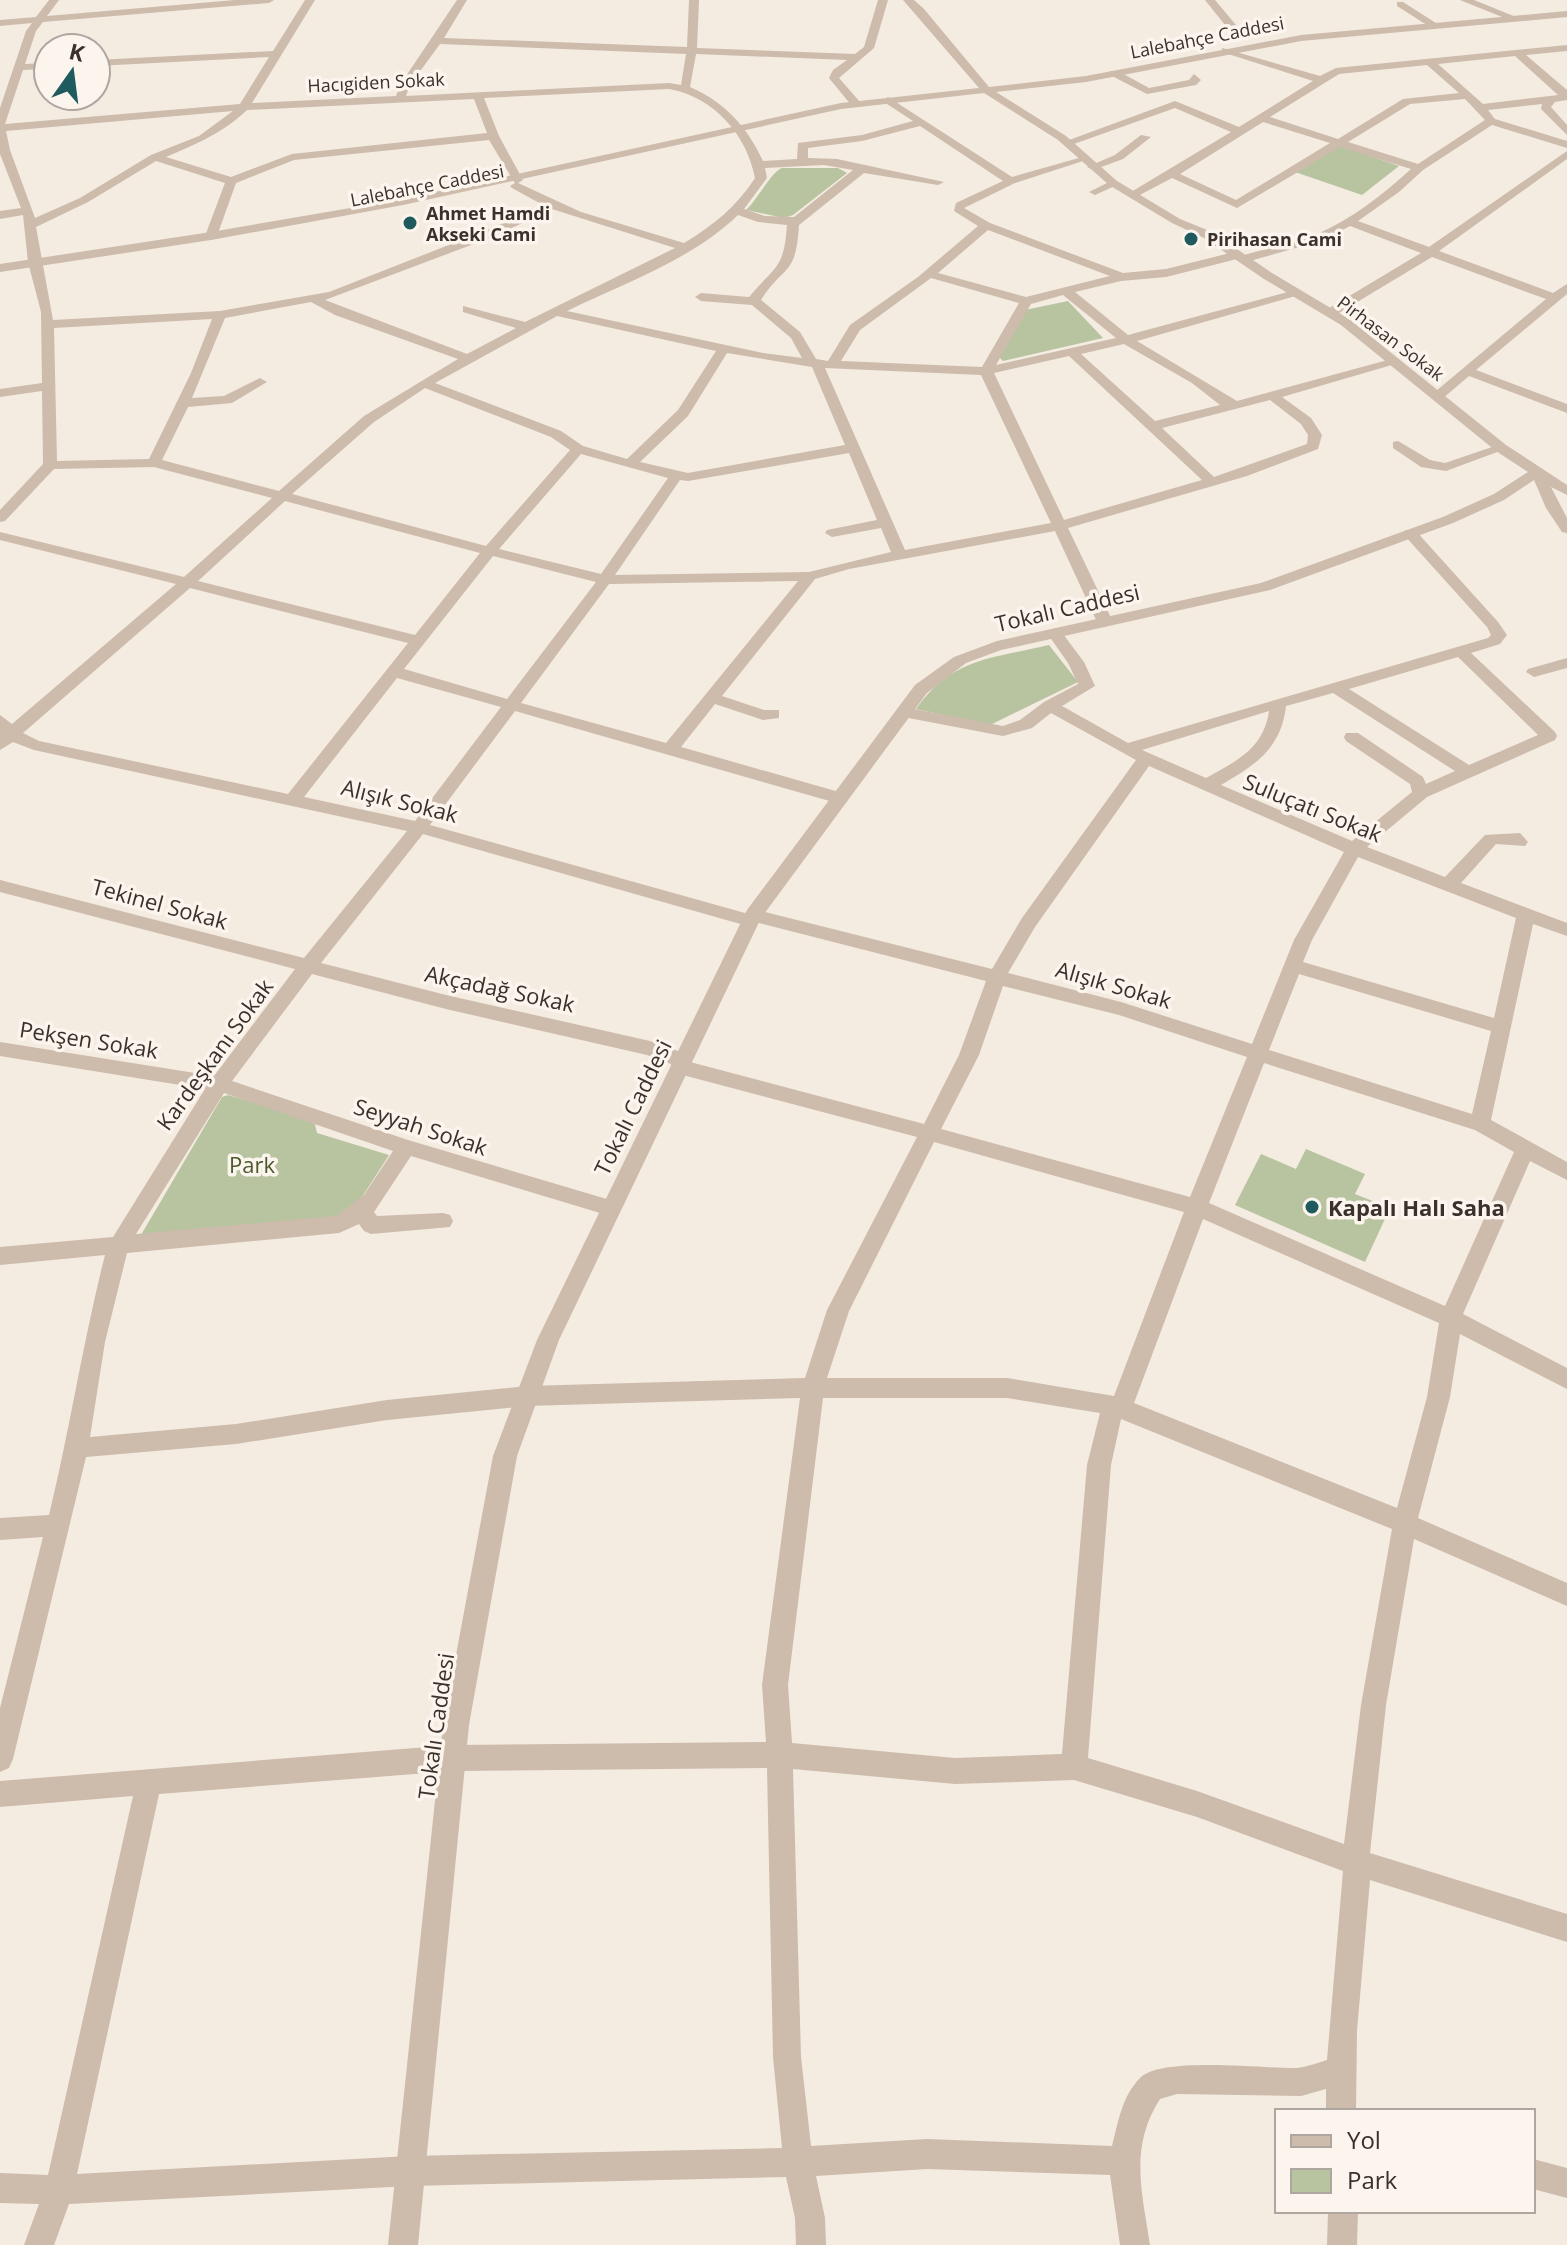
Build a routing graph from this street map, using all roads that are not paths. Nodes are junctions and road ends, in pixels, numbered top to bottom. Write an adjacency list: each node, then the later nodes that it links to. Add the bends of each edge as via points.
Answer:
1 (54, 0): 13 (street)
2 (269, 0): 13 (street)
3 (310, 0): 22 (street)
4 (462, 0): 17 (street)
5 (694, 0): 19 (street)
6 (883, 0): 23 (street, via 875,35)
7 (908, 0): 32 (street, Pirhasan Sokak)
8 (1210, 0): 16 (street)
9 (1465, 0): 12 (street)
10 (1400, 4): 15 (street)
11 (1567, 14): 12 (street, Lalebahçe Caddesi)
12 (1511, 17): 15 (street, Lalebahçe Caddesi)
13 (36, 20): 14 (street); 26 (street)
14 (0, 23)
15 (1434, 25): 20 (street, Lalebahçe Caddesi)
16 (1237, 33)
17 (437, 41): 19 (street); 35 (street)
18 (1567, 48): 21 (street)
19 (692, 50): 23 (street); 31 (street)
20 (1226, 50): 28 (street, Lalebahçe Caddesi); 30 (street)
21 (1517, 53): 24 (street); 37 (street, via 1563,92 1563,98)
22 (277, 54): 25 (street); 39 (street)
23 (857, 57): 38 (street, via 834,78)
24 (1429, 61): 30 (street, via 1336,71); 34 (street)
25 (112, 62)
26 (20, 67): 27 (street); 44 (street)
27 (32, 67)
28 (1114, 73): 29 (street, via 1147,91 1192,83); 32 (street, Lalebahçe Caddesi)
29 (1194, 77)
30 (1321, 80): 41 (street)
31 (686, 86): 33 (street, Hacıgiden Sokak); 45 (street)
32 (987, 91): 36 (street, Lalebahçe Caddesi); 50 (street, Pirhasan Sokak)
33 (478, 96): 35 (street, Hacıgiden Sokak); 48 (street)
34 (1467, 96): 40 (street); 51 (street, via 1407,101)
35 (400, 99): 39 (street, Hacıgiden Sokak)
36 (888, 100): 38 (street, Lalebahçe Caddesi); 43 (street)
37 (1550, 102): 40 (street); 47 (street, via 1545,107)
38 (856, 104): 45 (street, Lalebahçe Caddesi)
39 (244, 107): 44 (street, Hacıgiden Sokak); 54 (street, via 203,138)
40 (1481, 108): 42 (street)
41 (1259, 117): 46 (street); 51 (street)
42 (1491, 121): 52 (street); 58 (street)
43 (919, 123): 55 (street, via 862,138 802,145); 62 (street)
44 (0, 127): 70 (street)
45 (742, 131): 57 (street); 64 (street, Lalebahçe Caddesi)
46 (1238, 131): 50 (street, via 1175,104); 60 (street)
47 (1567, 132)
48 (493, 136): 61 (street, via 292,157); 64 (street)
49 (1145, 137): 56 (street, via 1119,157)
50 (1067, 143): 56 (street, Pirhasan Sokak)
51 (1339, 143): 58 (street); 60 (street, via 1237,205)
52 (1567, 145)
53 (1567, 154): 78 (street)
54 (155, 157): 61 (street); 74 (street)
55 (803, 162): 57 (street); 59 (street)
56 (1088, 162): 62 (street); 65 (street, Pirhasan Sokak)
57 (760, 165): 69 (street, via 757,188)
58 (1419, 168): 73 (street)
59 (861, 169): 63 (street); 72 (street)
60 (1172, 174): 67 (street)
61 (231, 181): 76 (street)
62 (1011, 181): 75 (street, via 960,205 961,213)
63 (938, 182)
64 (516, 183): 68 (street); 76 (street, Lalebahçe Caddesi); 80 (street, Lalebahçe Caddesi, via 313,224)
65 (1113, 183): 66 (street); 67 (street, Pirhasan Sokak)
66 (1095, 192)
67 (1132, 195): 79 (street, Pirhasan Sokak)
68 (551, 205): 77 (street); 89 (street, via 378,278)
69 (736, 209): 72 (street, via 762,220); 77 (street)
70 (28, 211): 71 (street); 74 (street)
71 (0, 215)
72 (797, 221): 90 (street, via 791,255)
73 (1349, 222): 78 (street); 79 (street, via 1320,237)
74 (28, 226): 80 (street)
75 (986, 226): 82 (street); 84 (street)
76 (211, 236): 80 (street, Lalebahçe Caddesi)
77 (684, 247): 93 (street)
78 (1429, 253): 87 (street); 94 (street)
79 (1240, 257): 84 (street); 86 (street, Pirhasan Sokak)
80 (34, 265): 81 (street, Lalebahçe Caddesi); 83 (street, Lalebahçe Caddesi); 96 (street)
81 (0, 268)
82 (929, 274): 91 (street); 103 (street, via 855,328)
83 (0, 275)
84 (1121, 277): 85 (street)
85 (1067, 292): 91 (street); 98 (street)
86 (1295, 292): 94 (street, Pirhasan Sokak); 98 (street)
87 (1562, 294): 105 (street)
88 (701, 297): 90 (street)
89 (312, 298): 95 (street); 101 (street)
90 (755, 301): 103 (street, via 798,337)
91 (1026, 301): 104 (street)
92 (467, 309): 97 (street)
93 (555, 312): 97 (street); 99 (street)
94 (1330, 313): 102 (street, Pirhasan Sokak)
95 (220, 315): 96 (street); 112 (street)
96 (48, 324): 108 (street)
97 (527, 327): 101 (street)
98 (1126, 340): 100 (street); 113 (street)
99 (723, 350): 103 (street); 121 (street, via 683,413)
100 (1073, 353): 104 (street); 115 (street)
101 (469, 359): 107 (street)
102 (1395, 362): 110 (street); 111 (street, Pirhasan Sokak)
103 (820, 364): 104 (street); 117 (street)
104 (986, 371): 130 (street)
105 (1467, 371): 111 (street); 114 (street)
106 (260, 382): 112 (street, via 227,400)
107 (424, 383): 119 (street, via 556,434); 127 (street, via 366,419)
108 (50, 386): 109 (street); 122 (street)
109 (0, 393)
110 (1273, 396): 113 (street); 125 (street, via 1306,421 1315,435 1313,446)
111 (1437, 396): 118 (street, Pirhasan Sokak)
112 (184, 403): 120 (street)
113 (1237, 405): 115 (street)
114 (1567, 409)
115 (1152, 426): 125 (street)
116 (1398, 445): 118 (street, via 1426,464 1446,467)
117 (854, 448): 124 (street); 129 (street)
118 (1501, 448): 123 (street, Pirhasan Sokak)
119 (578, 449): 121 (street); 135 (street)
120 (154, 463): 122 (street); 127 (street)
121 (630, 464): 124 (street)
122 (50, 465): 128 (street)
123 (1538, 472): 126 (street, Pirhasan Sokak); 131 (street); 133 (street, Tokalı Caddesi, via 1499,497)
124 (676, 476): 138 (street, Kardeşkanı Sokak)
125 (1212, 482): 130 (street)
126 (1567, 491)
127 (278, 497): 135 (street); 139 (street)
128 (0, 518)
129 (888, 522): 132 (street); 136 (street)
130 (1059, 526): 136 (street); 140 (street)
131 (1567, 529)
132 (832, 533)
133 (1410, 533): 140 (street, Tokalı Caddesi, via 1265,587); 143 (street, via 1499,635)
134 (0, 536): 139 (street)
135 (490, 551): 138 (street); 142 (street)
136 (900, 555): 137 (street)
137 (810, 576): 138 (street); 148 (street)
138 (605, 580): 149 (street, Kardeşkanı Sokak)
139 (189, 582): 142 (street); 158 (street)
140 (1105, 622): 141 (street, Tokalı Caddesi)
141 (1055, 633): 151 (street, via 1087,686); 152 (street, Tokalı Caddesi, via 960,660 921,689)
142 (417, 640): 145 (street)
143 (1461, 652): 147 (street); 156 (street)
144 (1567, 663): 146 (street)
145 (395, 672): 149 (street); 165 (street)
146 (1534, 672)
147 (1335, 687): 150 (street); 161 (street)
148 (713, 698): 153 (street); 159 (street)
149 (511, 705): 159 (street); 166 (street, Kardeşkanı Sokak)
150 (1278, 705): 160 (street, via 1213,720); 162 (street, via 1271,742)
151 (1050, 706): 152 (street, via 1026,724 1003,731); 160 (street, Suluçatı Sokak)
152 (904, 712): 164 (street, Tokalı Caddesi)
153 (773, 714)
154 (0, 720): 158 (street)
155 (1567, 730): 156 (street)
156 (1549, 736): 161 (street)
157 (1352, 737): 163 (street, via 1417,781)
158 (6, 740): 165 (street, Alışık Sokak)
159 (669, 751): 164 (street)
160 (1136, 754): 162 (street, Suluçatı Sokak); 176 (street)
161 (1468, 772): 163 (street)
162 (1206, 786): 168 (street, Suluçatı Sokak)
163 (1421, 793): 168 (street)
164 (840, 798): 172 (street, Tokalı Caddesi)
165 (293, 799): 166 (street, Alışık Sokak)
166 (417, 827): 172 (street, Alışık Sokak); 175 (street, Kardeşkanı Sokak)
167 (1519, 842): 169 (street, via 1514,837 1491,839)
168 (1354, 849): 169 (street, Suluçatı Sokak); 174 (street)
169 (1449, 884): 171 (street, Suluçatı Sokak)
170 (0, 886): 175 (street, Tekinel Sokak)
171 (1526, 914): 173 (street, Suluçatı Sokak); 177 (street)
172 (752, 918): 176 (street, Alışık Sokak); 180 (street, Tokalı Caddesi)
173 (1567, 930)
174 (1293, 966): 177 (street); 179 (street)
175 (307, 967): 180 (street, Akçadağ Sokak, via 606,1036); 181 (street, Kardeşkanı Sokak)
176 (997, 977): 179 (street, Alışık Sokak, via 1121,1009); 183 (street, via 969,1055)
177 (1503, 1028): 182 (street)
178 (0, 1049): 181 (street, Pekşen Sokak)
179 (1255, 1055): 182 (street, Alışık Sokak); 188 (street)
180 (680, 1063): 183 (street, Akçadağ Sokak); 187 (street, Tokalı Caddesi)
181 (219, 1084): 184 (street, Seyyah Sokak); 191 (street, Kardeşkanı Sokak)
182 (1480, 1123): 185 (street, Alışık Sokak)
183 (931, 1133): 188 (street, Akçadağ Sokak); 195 (street, via 838,1310)
184 (406, 1147): 187 (street, Seyyah Sokak); 189 (street)
185 (1526, 1147): 186 (street, Alışık Sokak); 193 (street)
186 (1567, 1172)
187 (610, 1208): 196 (street, Tokalı Caddesi)
188 (1199, 1208): 193 (street, Akçadağ Sokak); 197 (street)
189 (362, 1211): 190 (street, via 371,1225 381,1227); 191 (street, via 339,1224)
190 (443, 1221)
191 (118, 1246): 192 (street); 198 (street, Kardeşkanı Sokak, via 94,1342)
192 (0, 1256)
193 (1450, 1318): 194 (street, Akçadağ Sokak); 199 (street, via 1435,1412)
194 (1567, 1379)
195 (813, 1388): 196 (street); 197 (street, via 1007,1388); 203 (street, via 775,1685)
196 (527, 1396): 198 (street, via 387,1410 236,1434); 204 (street, Tokalı Caddesi, via 505,1456)
197 (1117, 1406): 199 (street); 206 (street, via 1099,1465)
198 (77, 1448): 200 (street, Kardeşkanı Sokak)
199 (1405, 1523): 202 (street); 209 (street, via 1370,1730)
200 (58, 1525): 201 (street); 205 (street, Kardeşkanı Sokak)
201 (0, 1529)
202 (1567, 1595)
203 (780, 1755): 204 (street); 206 (street, via 955,1771); 214 (street, via 787,2057)
204 (453, 1758): 207 (street); 215 (street, Tokalı Caddesi)
205 (0, 1759)
206 (1074, 1767): 209 (street, via 1197,1804)
207 (149, 1782): 208 (street); 219 (street)
208 (0, 1794)
209 (1359, 1863): 210 (street); 211 (street)
210 (1567, 1928)
211 (1340, 2070): 212 (street); 213 (street, via 1301,2082 1177,2080 1151,2087 1136,2110)
212 (1341, 2109)
213 (1123, 2161): 214 (street, via 927,2154); 224 (street)
214 (798, 2162): 215 (street); 223 (street)
215 (410, 2171): 219 (street); 222 (street, Tokalı Caddesi)
216 (1535, 2175): 217 (street)
217 (1567, 2183)
218 (0, 2188): 219 (street)
219 (59, 2190): 221 (street)
220 (1343, 2213): 225 (street)
221 (39, 2245)
222 (403, 2245)
223 (811, 2245)
224 (1135, 2245)
225 (1342, 2245)

